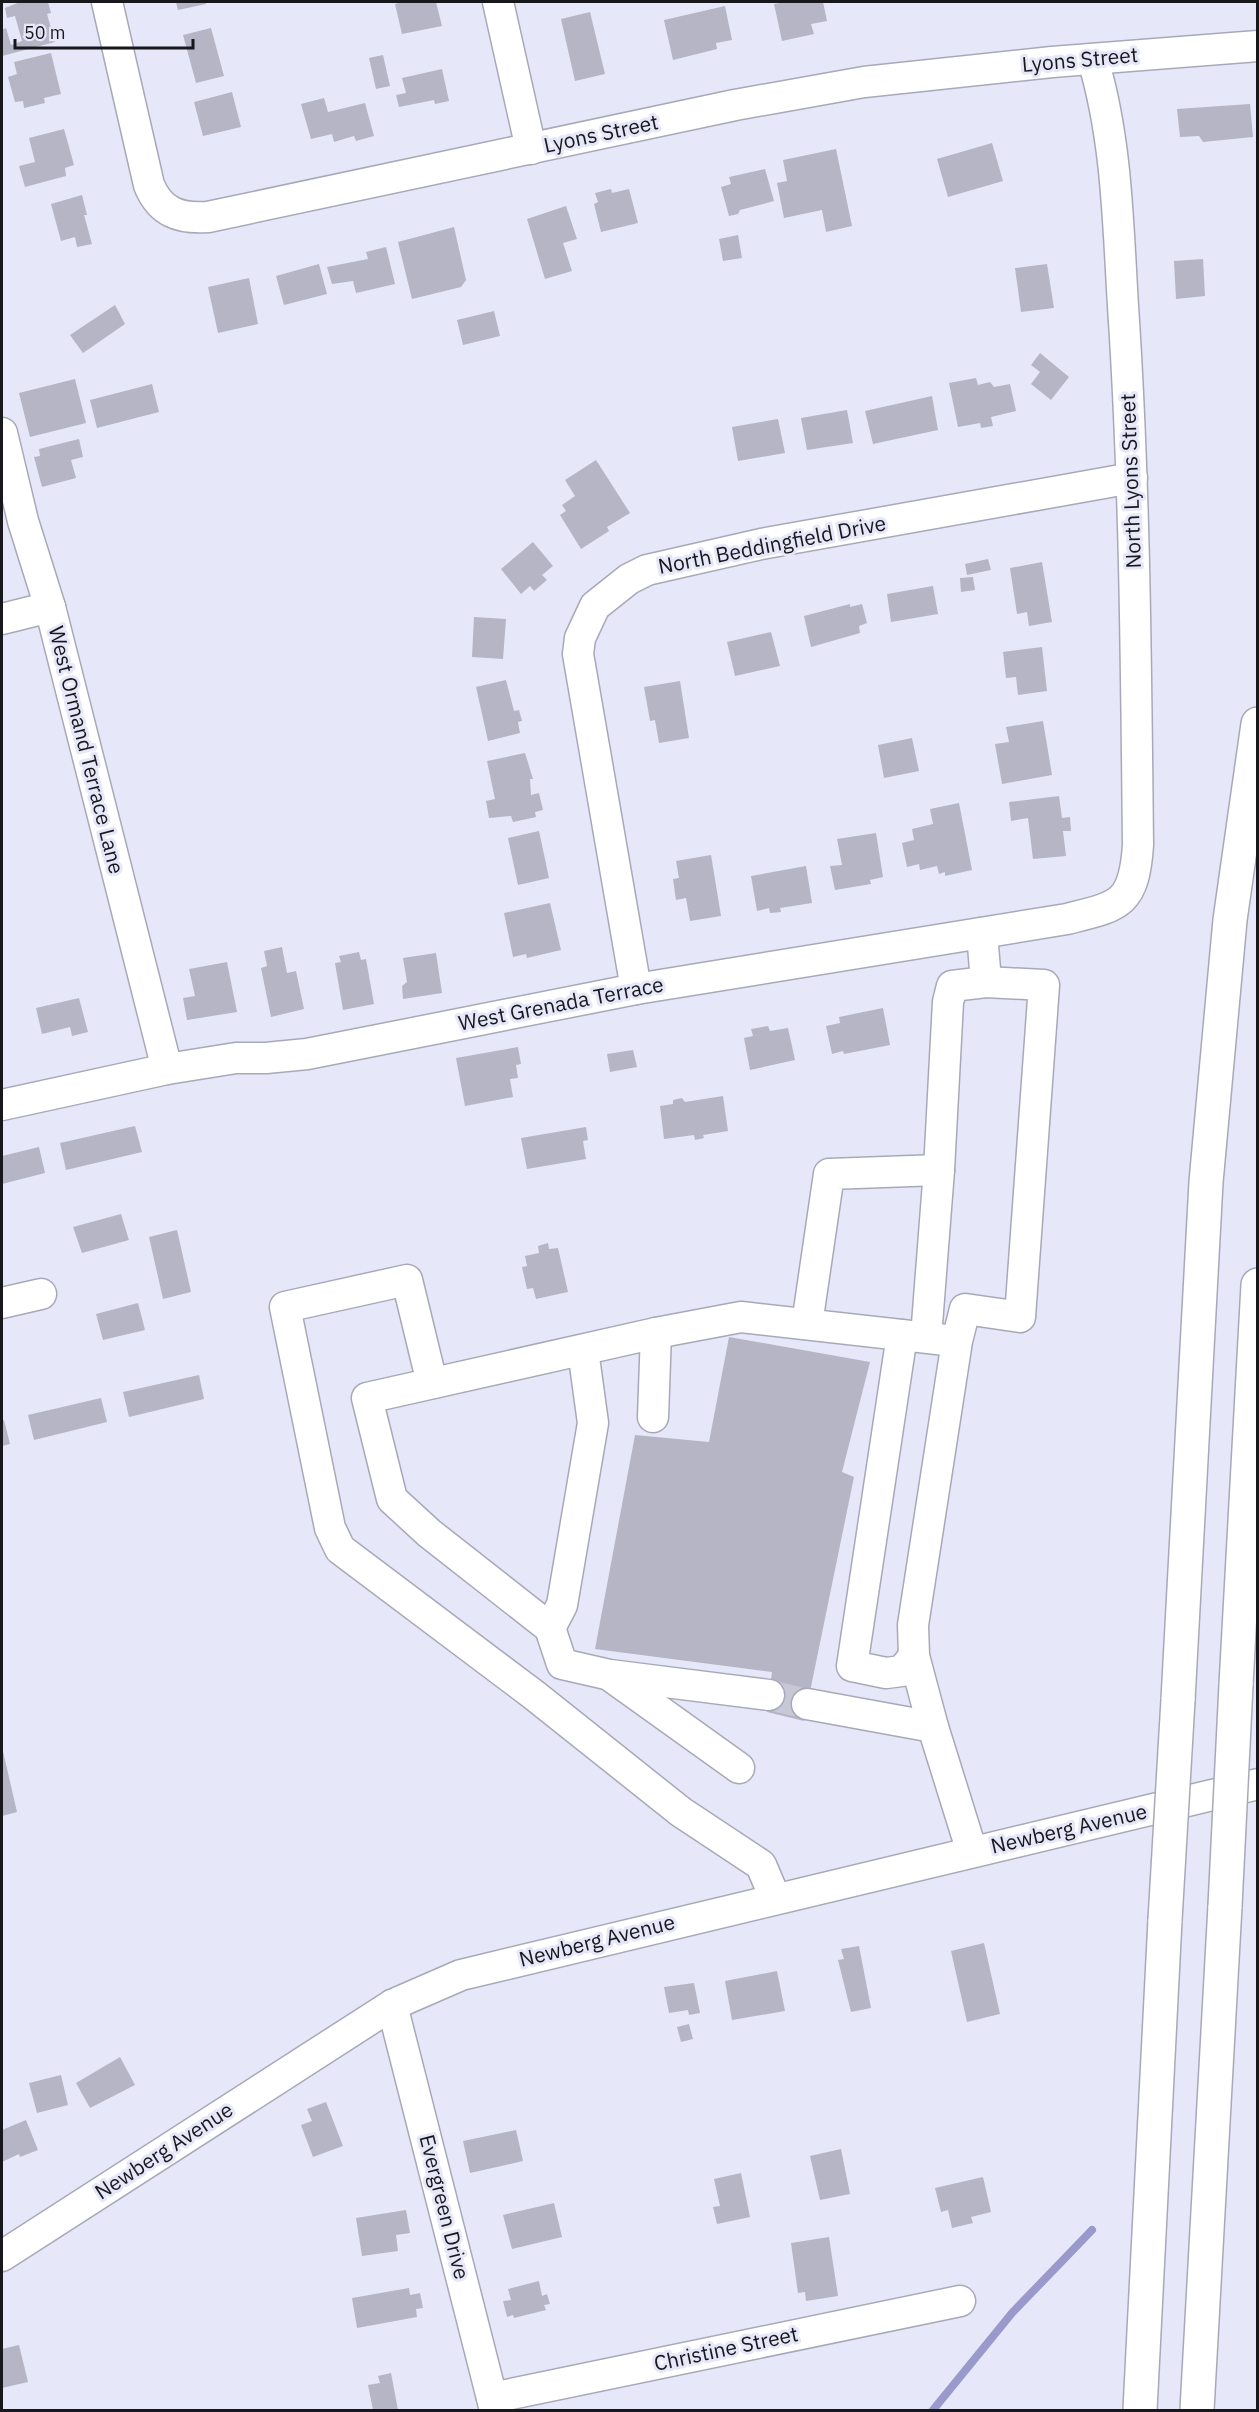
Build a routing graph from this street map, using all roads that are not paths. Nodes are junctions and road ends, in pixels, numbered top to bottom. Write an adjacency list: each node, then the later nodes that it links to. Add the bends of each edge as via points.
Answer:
1 (107, 2): 5 (street, Lyons Street, via 148,184 154,198 170,212 208,217)
2 (498, 2): 5 (street)
3 (1257, 46): 4 (street, Lyons Street)
4 (1093, 60): 5 (street, Lyons Street, via 864,82); 7 (street, North Lyons Street, via 1105,98 1113,152)
5 (531, 149)
6 (2, 433): 8 (street, West Ormand Terrace Lane, via 23,521)
7 (1132, 478): 11 (street, North Lyons Street, via 1138,845 1137,867); 14 (street, North Beddingfield Drive, via 686,560 629,579 595,606 580,638 578,654)
8 (50, 607): 9 (street); 15 (street, West Ormand Terrace Lane)
9 (2, 619)
10 (1257, 724): 44 (highway, bridge, via 1230,920 1206,1182)
11 (1120, 901): 12 (street, West Grenada Terrace, via 1109,908 1067,919)
12 (982, 933): 13 (street); 14 (street, West Grenada Terrace)
13 (986, 982): 17 (street, via 952,986); 24 (street, via 1044,985 1020,1317 965,1309)
14 (636, 989): 15 (street, West Grenada Terrace, via 307,1054 236,1058)
15 (167, 1069): 16 (street, West Grenada Terrace)
16 (2, 1105)
17 (939, 1170): 21 (street, via 829,1174); 23 (street)
18 (1257, 1285): 45 (highway, bridge)
19 (40, 1294): 20 (street)
20 (2, 1303)
21 (807, 1324): 22 (street, via 741,1317); 23 (street)
22 (656, 1333): 25 (street); 27 (street)
23 (914, 1336): 24 (street); 29 (street, via 852,1666 886,1673 902,1671)
24 (957, 1341): 29 (street, via 913,1625)
25 (583, 1350): 26 (street); 28 (street, via 593,1423 562,1605)
26 (432, 1383): 28 (street, via 367,1398 392,1499); 32 (street, via 407,1280 285,1307 330,1528 340,1549)
27 (653, 1417)
28 (550, 1628): 30 (street)
29 (914, 1656): 35 (street)
30 (562, 1664): 31 (street); 32 (street)
31 (610, 1675): 33 (street); 36 (street)
32 (534, 1695): 39 (street, via 681,1812 761,1865)
33 (769, 1695)
34 (807, 1704): 35 (street)
35 (933, 1727): 38 (street)
36 (739, 1768)
37 (1257, 1784): 38 (street, Newberg Avenue)
38 (972, 1852): 39 (street, Newberg Avenue)
39 (775, 1898): 40 (street, Newberg Avenue, via 461,1975)
40 (392, 2005): 41 (street, Newberg Avenue); 43 (street, Evergreen Drive)
41 (2, 2256)
42 (960, 2301): 43 (street, Christine Street)
43 (493, 2404)
44 (1140, 2410)
45 (1197, 2410)

